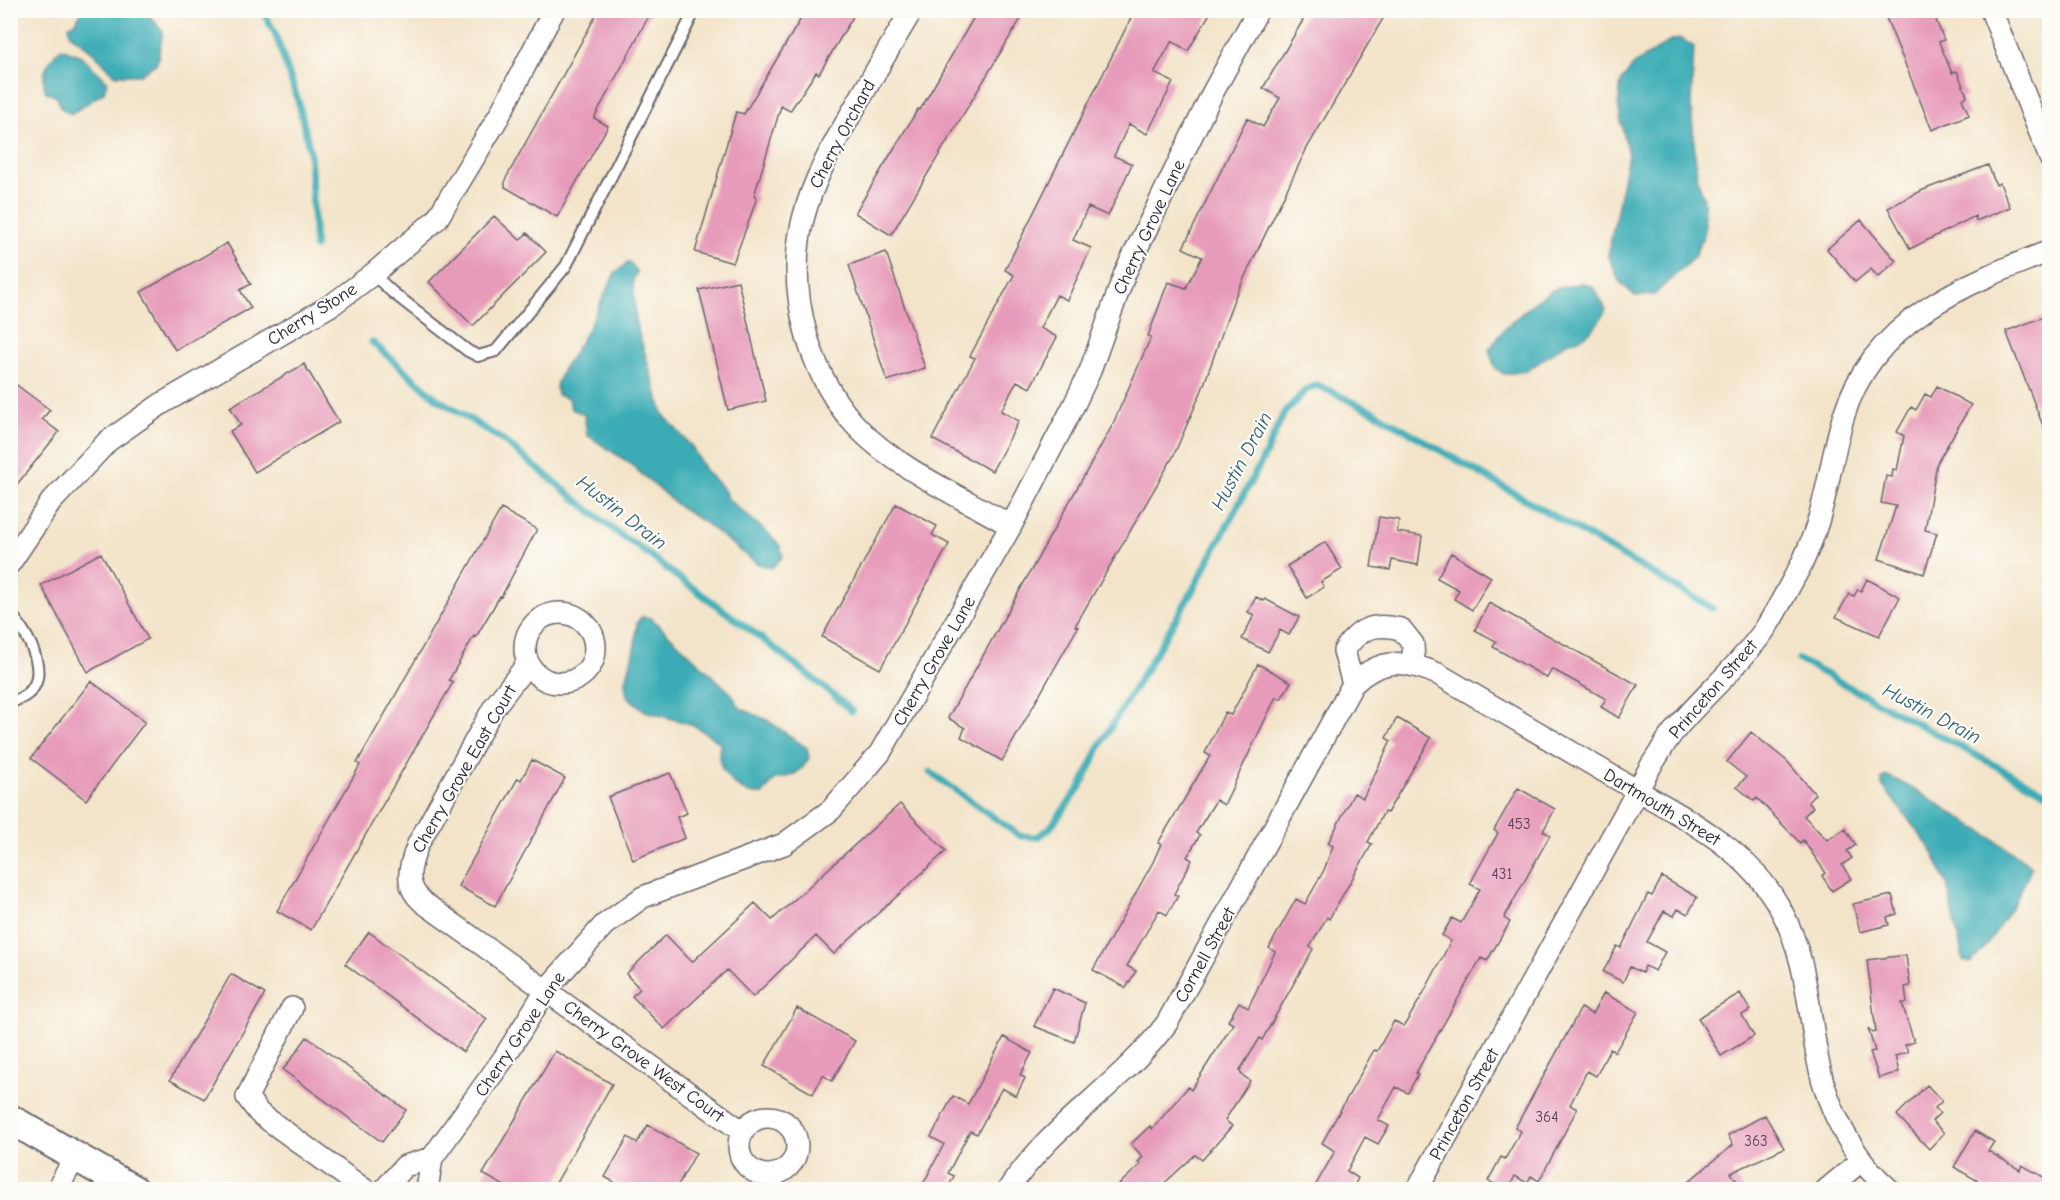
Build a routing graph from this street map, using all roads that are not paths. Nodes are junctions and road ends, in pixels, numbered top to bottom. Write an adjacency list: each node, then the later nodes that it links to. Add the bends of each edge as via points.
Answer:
1 (554, 10): 8 (street, Cherry Stone, via 499,116 437,219)
2 (695, 10): 8 (lane, via 566,266 496,351 478,356 468,351)
3 (912, 10): 9 (street, Cherry Orchard, via 811,188 801,220 797,256 800,310 824,381 858,428 890,454)
4 (1258, 10): 9 (street, Cherry Grove Lane, via 1213,92 1125,273 1090,371)
5 (1991, 10): 6 (street)
6 (2049, 158)
7 (2049, 251): 17 (street, Princeton Street, via 1999,270 1931,304 1910,318 1868,368 1844,417 1825,505 1800,567 1763,632 1674,731)
8 (374, 274): 10 (street, Cherry Stone, via 333,304 161,404 108,441 51,502)
9 (1011, 526): 18 (street, Cherry Grove Lane, via 900,721 861,777 831,810 784,844 643,897 604,926)
10 (10, 563)
11 (10, 613): 16 (lane, via 19,623 38,669 33,691)
12 (528, 663): 18 (street, Cherry Grove East Court, via 494,707 417,844 408,877 416,896)
13 (1387, 664): 14 (street, Dartmouth Street); 15 (street, Cornell Street, via 1363,674)
14 (1414, 664): 15 (street, via 1413,645 1401,629 1378,625 1364,628 1344,651); 17 (street, Dartmouth Street, via 1438,674)
15 (1353, 684): 30 (street, Cornell Street, via 1167,1023 1134,1063 1039,1149)
16 (10, 702)
17 (1637, 791): 24 (street, Dartmouth Street, via 1725,843 1756,874 1779,906 1803,963 1826,1093); 31 (street, Princeton Street)
18 (546, 990): 21 (street, Cherry Grove West Court); 23 (street, Cherry Grove Lane, via 504,1058)
19 (292, 1008): 27 (street, via 247,1097 259,1113)
20 (10, 1119): 22 (main road)
21 (743, 1132)
22 (76, 1155): 25 (street); 26 (main road)
23 (432, 1158): 28 (street, via 405,1166); 29 (street, Cherry Grove Lane)
24 (1862, 1161): 32 (street); 33 (street, Dartmouth Street)
25 (57, 1190)
26 (134, 1190)
27 (365, 1190)
28 (384, 1190)
29 (427, 1190)
30 (1008, 1190)
31 (1417, 1190)
32 (1826, 1190)
33 (1890, 1190)

